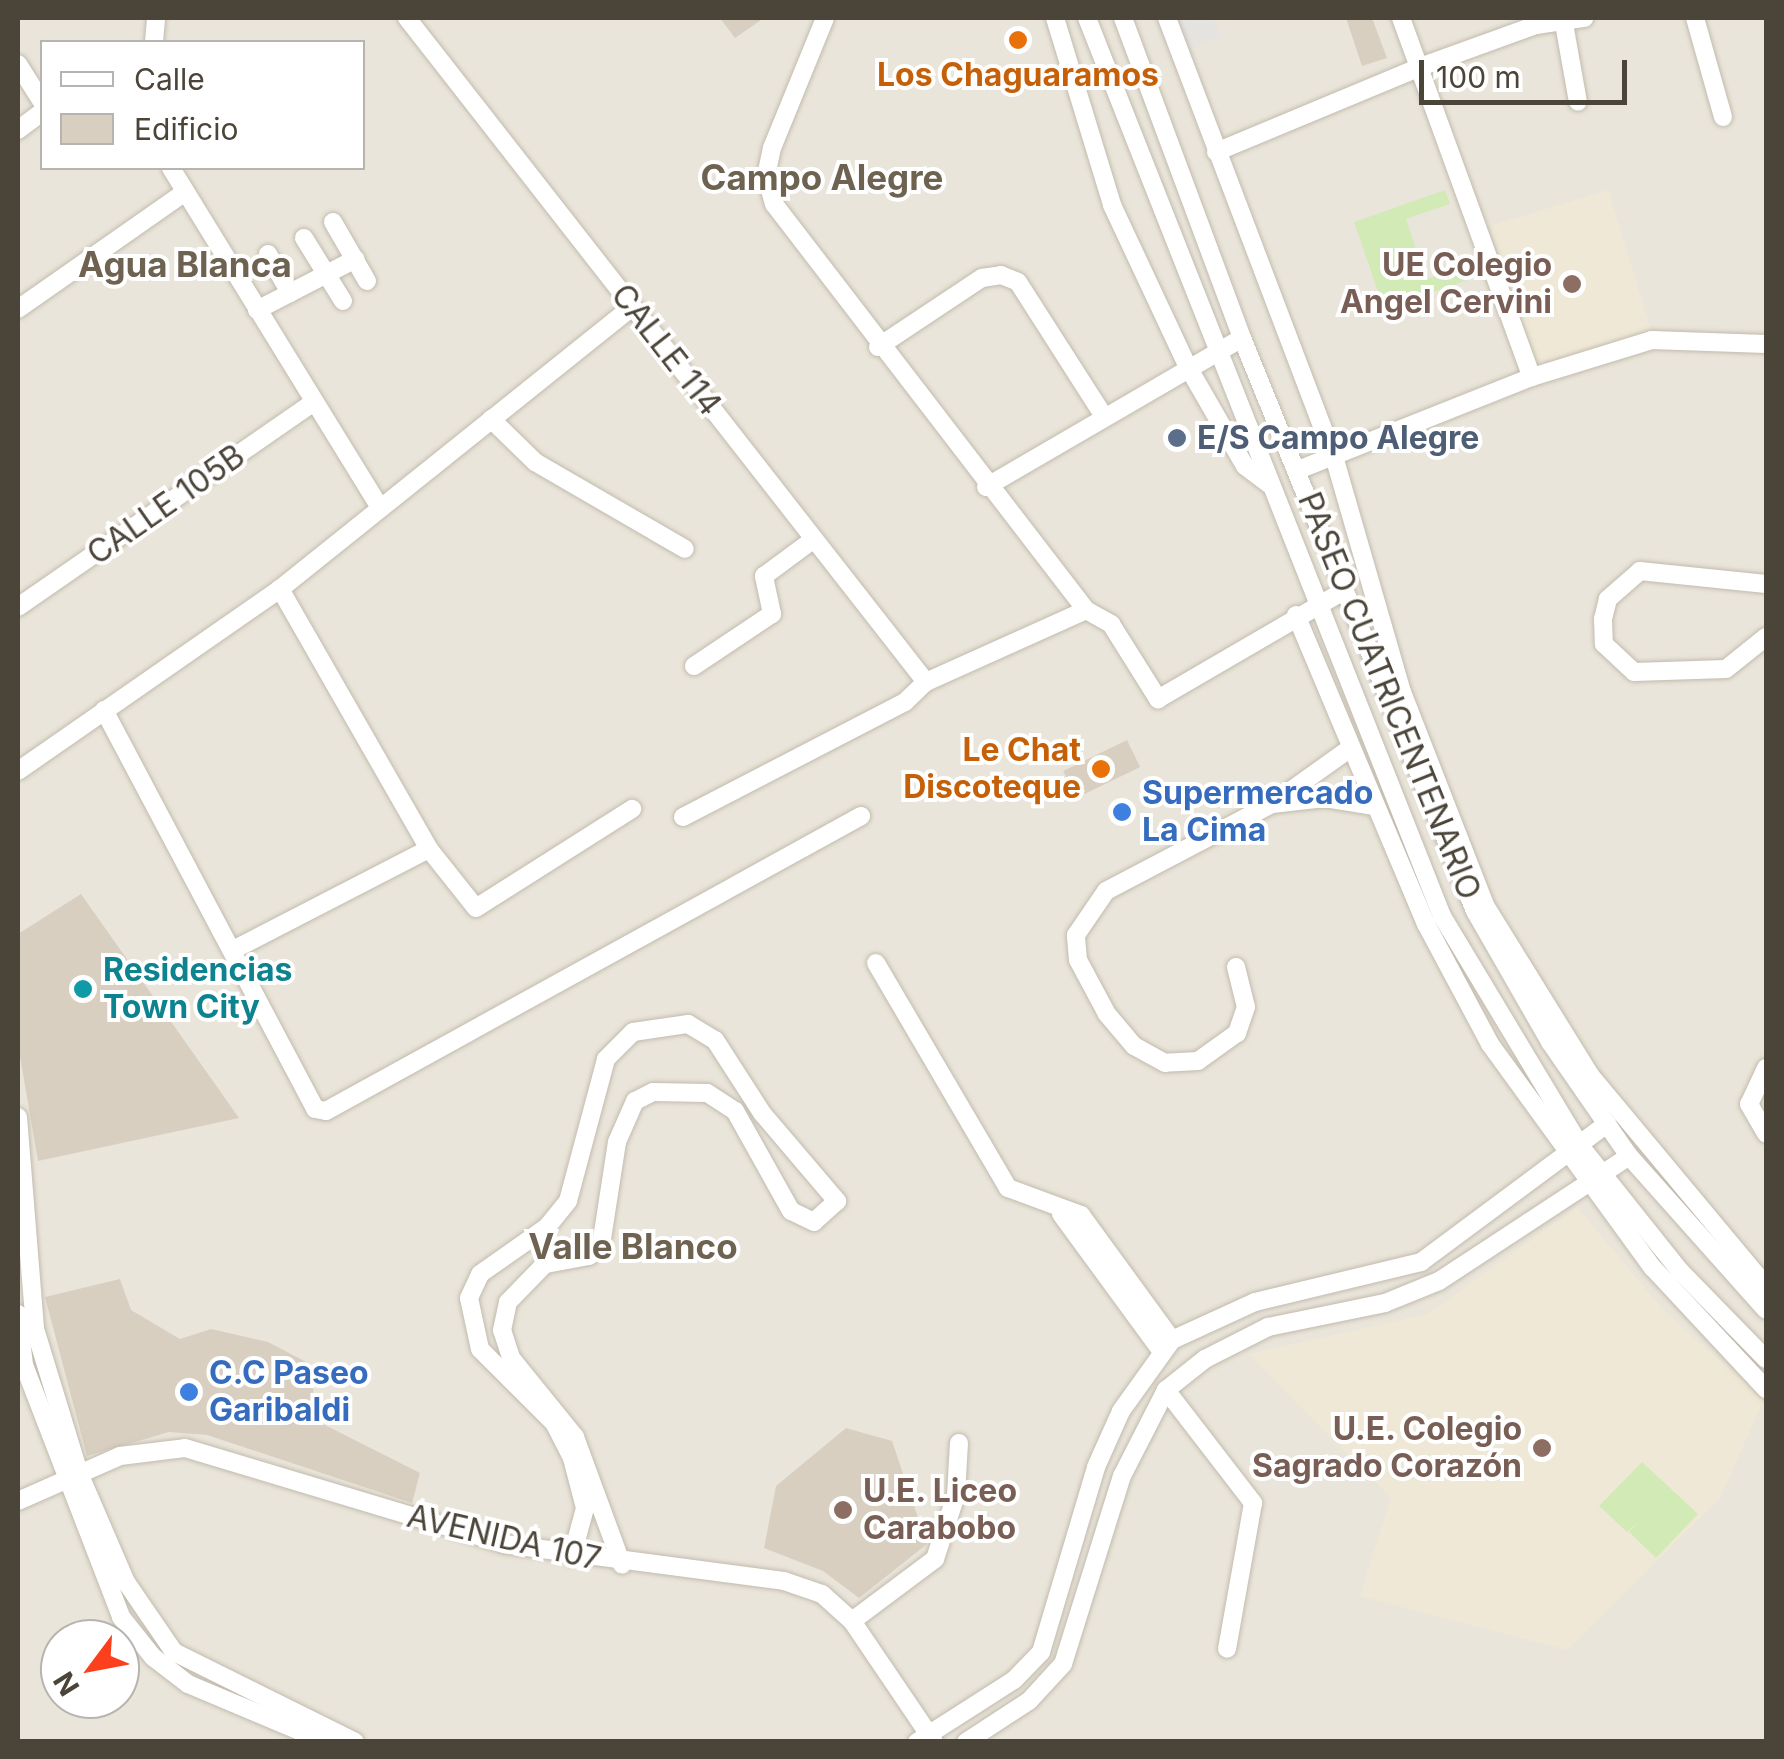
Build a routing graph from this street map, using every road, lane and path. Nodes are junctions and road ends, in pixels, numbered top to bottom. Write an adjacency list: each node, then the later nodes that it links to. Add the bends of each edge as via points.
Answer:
1 (407, 18): 29 (street, CALLE 114)
2 (825, 18): 34 (street, via 772,148 768,190)
3 (1054, 18): 36 (street, PASEO CUATRICENTENARIO, via 1112,205)
4 (1087, 18): 35 (street, PASEO CUATRICENTENARIO)
5 (1123, 18): 32 (street, PASEO CUATRICENTENARIO)
6 (1166, 18): 18 (street, PASEO CUATRICENTENARIO)
7 (1400, 18): 12 (street)
8 (1584, 18): 10 (street)
9 (1695, 18): 16 (street)
10 (1563, 19): 12 (street); 14 (street)
11 (18, 64): 13 (street)
12 (1420, 67): 18 (street); 37 (street)
13 (40, 99)
14 (1578, 102)
15 (40, 114): 17 (street)
16 (1723, 117)
17 (18, 130)
18 (1216, 152): 41 (street, PASEO CUATRICENTENARIO)
19 (172, 170): 20 (street)
20 (185, 192): 30 (street); 31 (street)
21 (333, 222): 24 (street)
22 (304, 238): 25 (street)
23 (268, 254): 27 (street)
24 (356, 260): 25 (street); 26 (street)
25 (326, 275): 27 (street); 28 (street)
26 (367, 281)
27 (290, 293): 31 (street)
28 (344, 301)
29 (632, 307): 40 (street); 46 (street, CALLE 114)
30 (18, 308)
31 (258, 310): 38 (street)
32 (1242, 338): 35 (street); 42 (street, PASEO CUATRICENTENARIO)
33 (1766, 344): 37 (street, via 1652,340)
34 (878, 347): 39 (street, via 982,278 1001,275 1018,282); 44 (street)
35 (1213, 352): 36 (street); 43 (street, PASEO CUATRICENTENARIO)
36 (1188, 368): 39 (street); 43 (street, PASEO CUATRICENTENARIO, via 1245,466)
37 (1532, 377): 41 (street)
38 (314, 402): 45 (street); 52 (street, CALLE 105B)
39 (1103, 415): 44 (street)
40 (491, 420): 45 (street); 47 (street, via 535,462)
41 (1336, 460): 42 (street); 67 (street, PASEO CUATRICENTENARIO, via 1402,692)
42 (1298, 470): 50 (street, PASEO CUATRICENTENARIO)
43 (1271, 485): 51 (street, PASEO CUATRICENTENARIO)
44 (986, 486): 53 (street)
45 (380, 508): 49 (street)
46 (814, 539): 56 (street, via 764,576 772,614); 57 (street, CALLE 114)
47 (685, 549)
48 (1766, 584): 55 (street, via 1640,571 1608,599 1603,620 1604,644 1634,672 1726,669)
49 (280, 589): 58 (street); 66 (street)
50 (1342, 592): 51 (street); 69 (street, PASEO CUATRICENTENARIO, via 1442,844)
51 (1316, 603): 54 (street); 68 (street, PASEO CUATRICENTENARIO)
52 (18, 607)
53 (1086, 610): 54 (street, via 1111,624 1158,699); 57 (street)
54 (1296, 616): 59 (street, PASEO CUATRICENTENARIO)
55 (1766, 637)
56 (694, 666)
57 (926, 682): 65 (street, via 904,702)
58 (104, 710): 60 (street); 70 (street)
59 (1349, 748): 61 (street); 62 (street, PASEO CUATRICENTENARIO)
60 (18, 772)
61 (1272, 804): 62 (street, via 1325,798); 72 (street, via 1106,891 1076,936 1078,960 1107,1014 1134,1046 1166,1063 1198,1061 1237,1033 1246,1007)
62 (1374, 806): 73 (street, PASEO CUATRICENTENARIO)
63 (632, 809): 66 (street, via 476,908)
64 (860, 816): 70 (street, via 326,1111 315,1109)
65 (682, 817)
66 (429, 849): 70 (street)
67 (1486, 908): 69 (street); 75 (street, PASEO CUATRICENTENARIO)
68 (1442, 916): 73 (street); 79 (street, PASEO CUATRICENTENARIO)
69 (1486, 931): 75 (street, PASEO CUATRICENTENARIO)
70 (234, 949)
71 (876, 963): 91 (street, via 1008,1188 1090,1223)
72 (1236, 967)
73 (1448, 967): 79 (street, PASEO CUATRICENTENARIO)
74 (1766, 1068): 78 (street, via 1749,1104)
75 (1584, 1080): 77 (street, PASEO CUATRICENTENARIO); 83 (street, PASEO CUATRICENTENARIO)
76 (18, 1117): 87 (street, via 33,1257)
77 (1607, 1124): 79 (street); 80 (street, PASEO CUATRICENTENARIO)
78 (1766, 1134)
79 (1574, 1153): 84 (street, PASEO CUATRICENTENARIO); 91 (street, via 1421,1262 1256,1302)
80 (1629, 1156): 84 (street); 85 (street, PASEO CUATRICENTENARIO)
81 (580, 1164): 82 (street); 82 (street, via 606,1059 633,1032 688,1024 715,1040 762,1113 837,1201 814,1222 792,1212 735,1111 677,1086 635,1101 617,1142); 90 (street, via 559,1214 480,1274 470,1298)
82 (616, 1170): 89 (street, via 600,1245 525,1276)
83 (1670, 1177): 85 (street); 86 (street, PASEO CUATRICENTENARIO)
84 (1596, 1181): 92 (street, PASEO CUATRICENTENARIO); 93 (street, PASEO CUATRICENTENARIO, via 1698,1322); 94 (street, via 1439,1281 1386,1303 1268,1327 1205,1359)
85 (1668, 1201): 88 (street, PASEO CUATRICENTENARIO)
86 (1766, 1286)
87 (22, 1304): 96 (street)
88 (1766, 1310)
89 (502, 1330): 90 (street); 98 (street, via 528,1384 575,1438)
90 (474, 1332): 98 (street, via 496,1369 555,1424)
91 (1167, 1346): 103 (street, via 1096,1468 1041,1652 1014,1680)
92 (1766, 1359)
93 (1766, 1389)
94 (1166, 1390): 102 (street, via 1253,1503); 106 (street, via 1122,1476 1063,1664 1030,1701)
95 (958, 1443): 101 (street, via 956,1494 934,1560)
96 (71, 1476): 97 (street, AVENIDA 107); 99 (street, AVENIDA 107, via 150,1448 185,1448 504,1544); 104 (street, via 121,1616 152,1657 228,1705); 105 (street, via 126,1582 174,1652)
97 (18, 1501)
98 (594, 1511): 99 (street); 100 (street)
99 (572, 1556): 100 (street, AVENIDA 107)
100 (622, 1565): 101 (street, AVENIDA 107, via 784,1581 822,1594)
101 (852, 1621): 103 (street, AVENIDA 107)
102 (1227, 1649)
103 (927, 1739)
104 (326, 1742)
105 (355, 1742)
106 (966, 1742)

